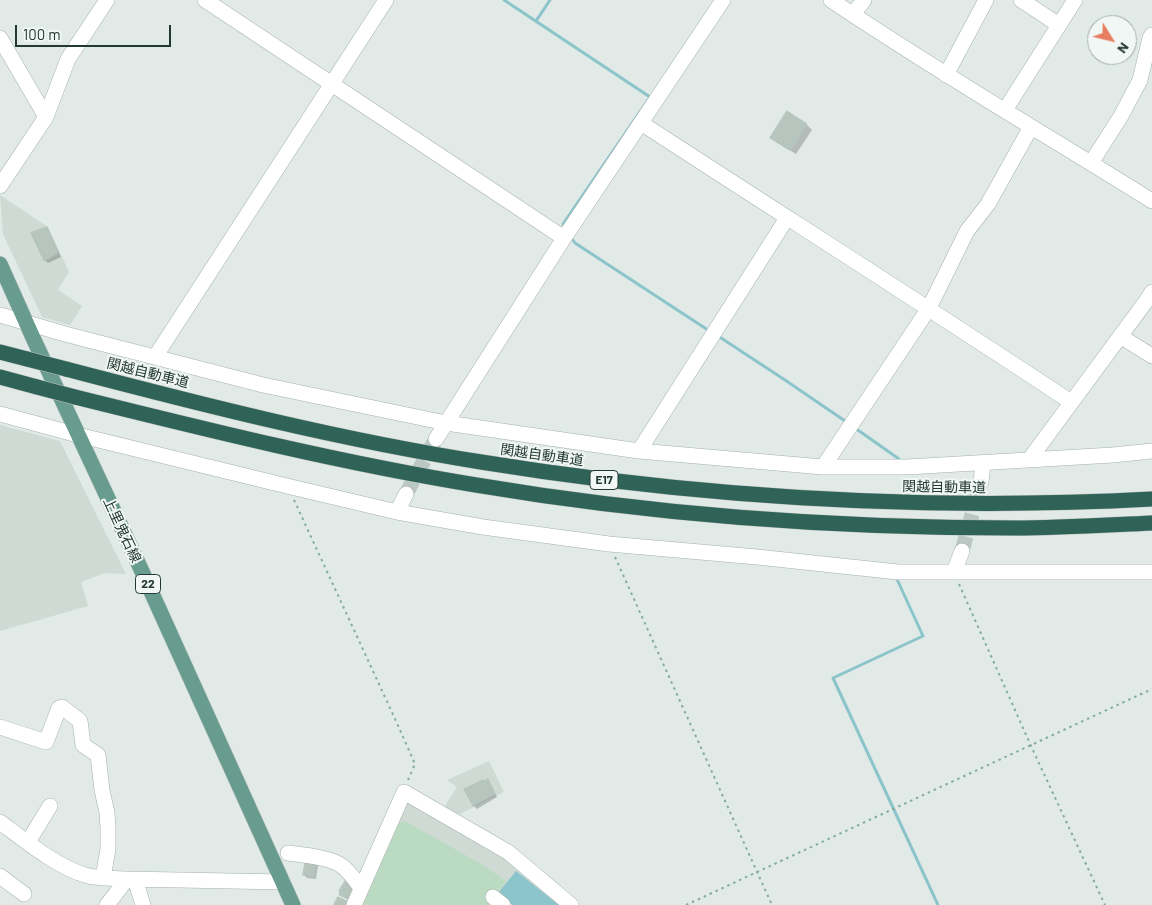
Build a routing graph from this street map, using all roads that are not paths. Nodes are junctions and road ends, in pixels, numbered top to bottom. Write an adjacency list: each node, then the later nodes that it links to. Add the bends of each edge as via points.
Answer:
1 (106, 0): 17 (street, via 68,59)
2 (205, 0): 15 (street)
3 (386, 0): 15 (street)
4 (723, 0): 18 (street)
5 (831, 0): 10 (street)
6 (864, 0): 10 (street)
7 (986, 0): 14 (street)
8 (1021, 0): 11 (street)
9 (1075, 0): 11 (street)
10 (853, 14): 14 (street)
11 (1059, 25): 16 (street)
12 (1152, 35): 20 (street, via 1140,80)
13 (0, 38): 17 (street)
14 (946, 75): 16 (street)
15 (332, 83): 24 (street); 33 (street)
16 (1005, 110): 19 (street)
17 (46, 117): 21 (street)
18 (642, 123): 23 (street); 24 (street)
19 (1032, 127): 20 (street); 27 (street, via 988,204 967,231)
20 (1091, 163): 22 (street)
21 (0, 186)
22 (1152, 201)
23 (786, 218): 27 (street); 40 (street)
24 (564, 238): 37 (street)
25 (0, 264): 29 (main road, 上里鬼石線 / 22)
26 (1152, 292): 30 (street)
27 (929, 308): 35 (street); 44 (street)
28 (0, 315): 29 (street)
29 (26, 322): 33 (street); 38 (main road, 上里鬼石線 / 22)
30 (1120, 336): 32 (street); 35 (street)
31 (0, 352): 47 (highway, 関越自動車道 / E17, bridge, via 268,420 480,462 593,478 768,496 878,502 1021,504)
32 (1152, 356)
33 (155, 357): 37 (street, via 263,385)
34 (0, 376): 49 (highway, E17, bridge, via 76,397 380,468 574,500 769,520 932,527 1018,528)
35 (1071, 402): 42 (street)
36 (0, 414): 38 (street)
37 (446, 423): 39 (street); 40 (street)
38 (78, 435): 48 (street); 61 (main road, 上里鬼石線 / 22)
39 (436, 439)
40 (638, 451): 44 (street)
41 (1152, 451): 42 (street)
42 (1029, 460): 43 (street)
43 (983, 463): 44 (street); 45 (street)
44 (823, 467)
45 (981, 482)
46 (406, 494): 48 (street)
47 (1152, 499)
48 (397, 512): 51 (street, via 609,544 898,572)
49 (1152, 523)
50 (962, 551): 51 (street)
51 (954, 572): 52 (street)
52 (1152, 572)
53 (0, 727): 59 (street, via 46,742 59,708 80,721 83,745 98,755 108,813 108,849)
54 (50, 806): 56 (street)
55 (0, 822): 56 (street)
56 (28, 842): 59 (street, via 70,870)
57 (288, 853): 62 (street, via 339,864)
58 (0, 876): 63 (street)
59 (103, 878): 60 (street)
60 (131, 879): 61 (street); 64 (street); 65 (street)
61 (283, 882): 66 (main road, 上里鬼石線 / 22)
62 (361, 888): 67 (street); 68 (street, via 404,792 508,852)
63 (24, 894)
64 (107, 905)
65 (143, 905)
66 (294, 905)
67 (354, 905)
68 (571, 905)

